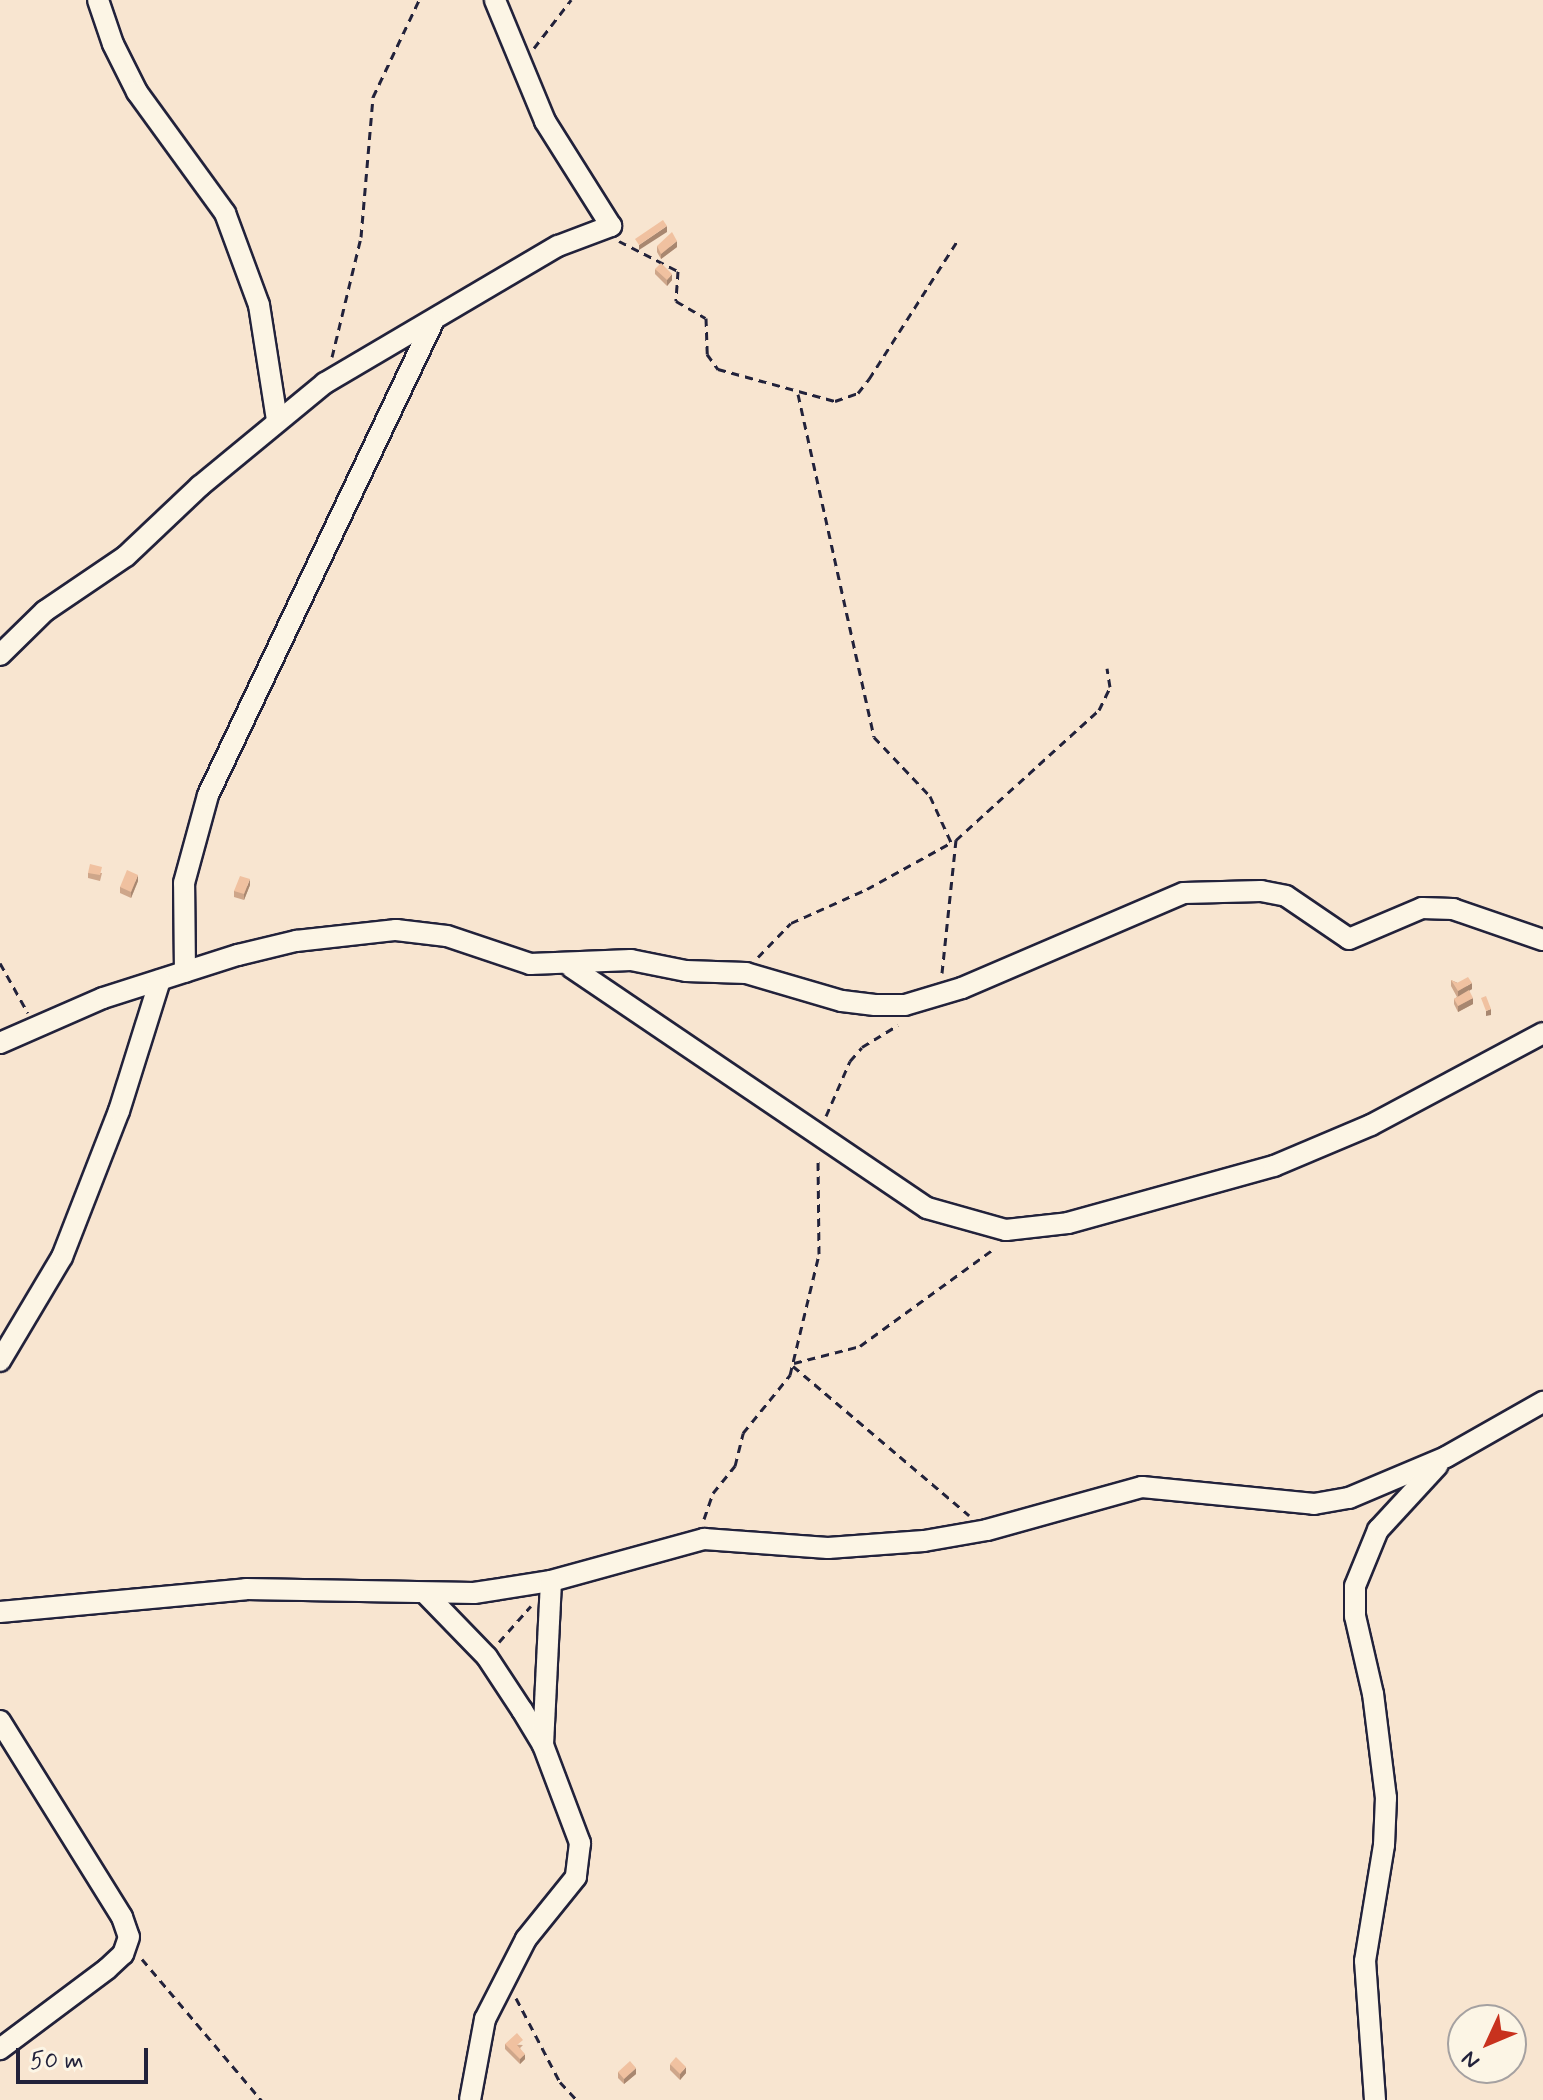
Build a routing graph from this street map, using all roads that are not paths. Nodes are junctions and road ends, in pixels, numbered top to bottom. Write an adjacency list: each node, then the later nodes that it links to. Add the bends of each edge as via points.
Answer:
1 (98, 0): 4 (street, via 137,92 225,213 259,305)
2 (495, 0): 3 (street, via 545,121 612,222 607,230 558,246)
3 (433, 322): 4 (street, via 325,383); 8 (street, via 208,795 184,883)
4 (277, 420): 5 (street, via 126,556 45,611)
5 (0, 655)
6 (1543, 940): 7 (street, via 1453,909 1422,908 1349,939 1286,896 1261,891 1184,893 932,999 905,1005 842,1001 746,973 686,971 631,960)
7 (571, 967): 8 (street, via 513,961 447,936 396,930 296,941); 10 (street, via 927,1208 982,1225 1032,1230 1274,1166 1371,1125)
8 (185, 972): 9 (street)
9 (160, 980): 11 (street); 12 (street, via 119,1111 62,1257)
10 (1543, 1033)
11 (0, 1043)
12 (0, 1361)
13 (1543, 1402): 14 (street)
14 (1446, 1457): 15 (street, via 1349,1498 1314,1504 1142,1487 987,1530 883,1547 704,1539); 22 (street, via 1378,1530 1355,1586 1355,1616 1375,1709 1386,1798 1384,1845 1365,1961)
15 (551, 1586): 16 (street); 19 (street)
16 (425, 1593): 17 (street, via 246,1589); 19 (street, via 487,1657)
17 (0, 1612)
18 (0, 1721): 20 (street, via 122,1917 127,1946 107,1969)
19 (543, 1745): 21 (street, via 580,1843 580,1862 576,1877 526,1939 507,1976 477,2041)
20 (0, 2049)
21 (470, 2100)
22 (1375, 2100)

